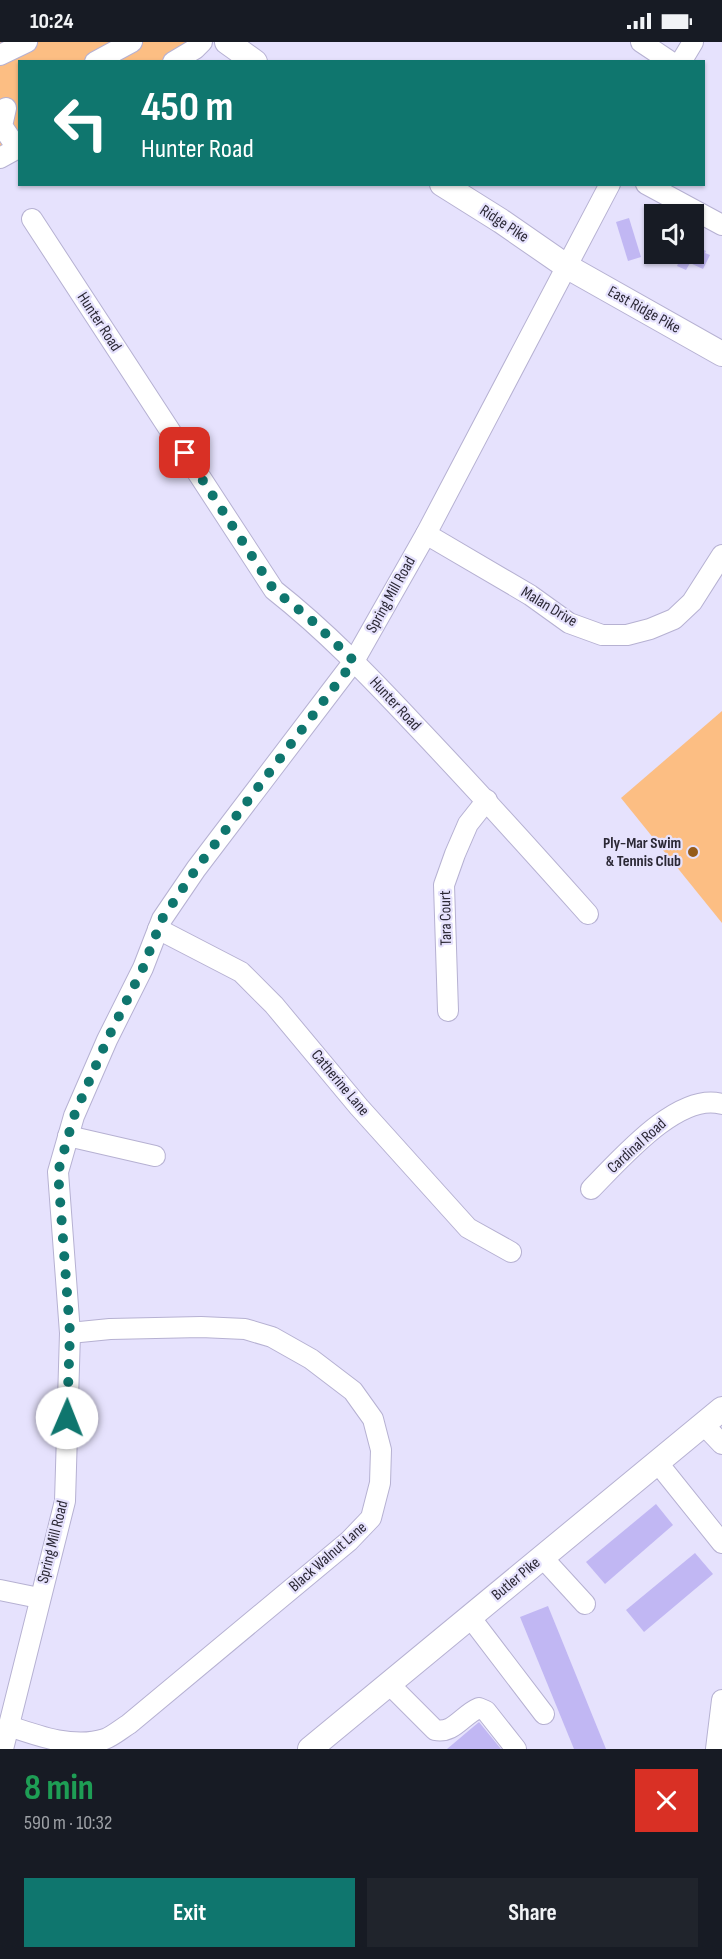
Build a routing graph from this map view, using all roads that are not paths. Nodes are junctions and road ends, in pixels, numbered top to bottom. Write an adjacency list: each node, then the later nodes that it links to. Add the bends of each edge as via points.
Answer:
1 (27, 42): 6 (street)
2 (132, 42): 7 (street)
3 (202, 42): 8 (street)
4 (641, 42): 9 (street)
5 (693, 42): 10 (street)
6 (0, 55)
7 (99, 60)
8 (176, 60)
9 (669, 60)
10 (682, 60)
11 (5, 113): 12 (street)
12 (12, 151)
13 (445, 186): 18 (main road, Ridge Pike)
14 (609, 186): 18 (street, Spring Mill Road)
15 (650, 186): 17 (street)
16 (32, 219): 22 (street, Hunter Road, via 274,590)
17 (722, 225)
18 (566, 266): 19 (main road, East Ridge Pike); 20 (street, Spring Mill Road)
19 (722, 354)
20 (426, 534): 21 (street, Malan Drive, via 530,595 569,623 602,635 627,635 674,619 692,602); 22 (street, Spring Mill Road)
21 (722, 555)
22 (354, 661): 23 (street, Hunter Road); 25 (street, Spring Mill Road, via 196,869)
23 (487, 800): 24 (street, Hunter Road); 26 (street, Tara Court, via 468,824 444,885)
24 (588, 914)
25 (158, 929): 28 (street, Spring Mill Road); 31 (street, Catherine Lane, via 241,972 468,1228)
26 (448, 1011)
27 (722, 1104): 30 (street, Cardinal Road, via 694,1105 674,1114 651,1130)
28 (68, 1136): 29 (street); 32 (street, Spring Mill Road, via 58,1172)
29 (155, 1156)
30 (591, 1189)
31 (511, 1252)
32 (70, 1333): 40 (street, Spring Mill Road, via 65,1501); 46 (street, Black Walnut Lane, via 201,1327 245,1329 272,1337 311,1359 353,1391 372,1419 381,1450 380,1483 371,1518 349,1541 129,1724 104,1739 78,1744 48,1740)
33 (722, 1408): 34 (main road, Butler Pike)
34 (704, 1424): 35 (street); 36 (main road, Butler Pike)
35 (722, 1444)
36 (657, 1462): 37 (street); 38 (main road, Butler Pike)
37 (722, 1543)
38 (542, 1557): 41 (street); 42 (main road, Butler Pike)
39 (0, 1590): 40 (street)
40 (39, 1598): 46 (street, Spring Mill Road)
41 (585, 1604)
42 (470, 1617): 43 (main road, Butler Pike); 45 (street)
43 (389, 1684): 48 (main road, Butler Pike); 49 (street, via 435,1730 442,1732 472,1711 486,1711)
44 (722, 1700): 50 (street)
45 (544, 1714)
46 (9, 1726): 47 (street, Spring Mill Road)
47 (3, 1749)
48 (310, 1749)
49 (516, 1749)
50 (716, 1749)

